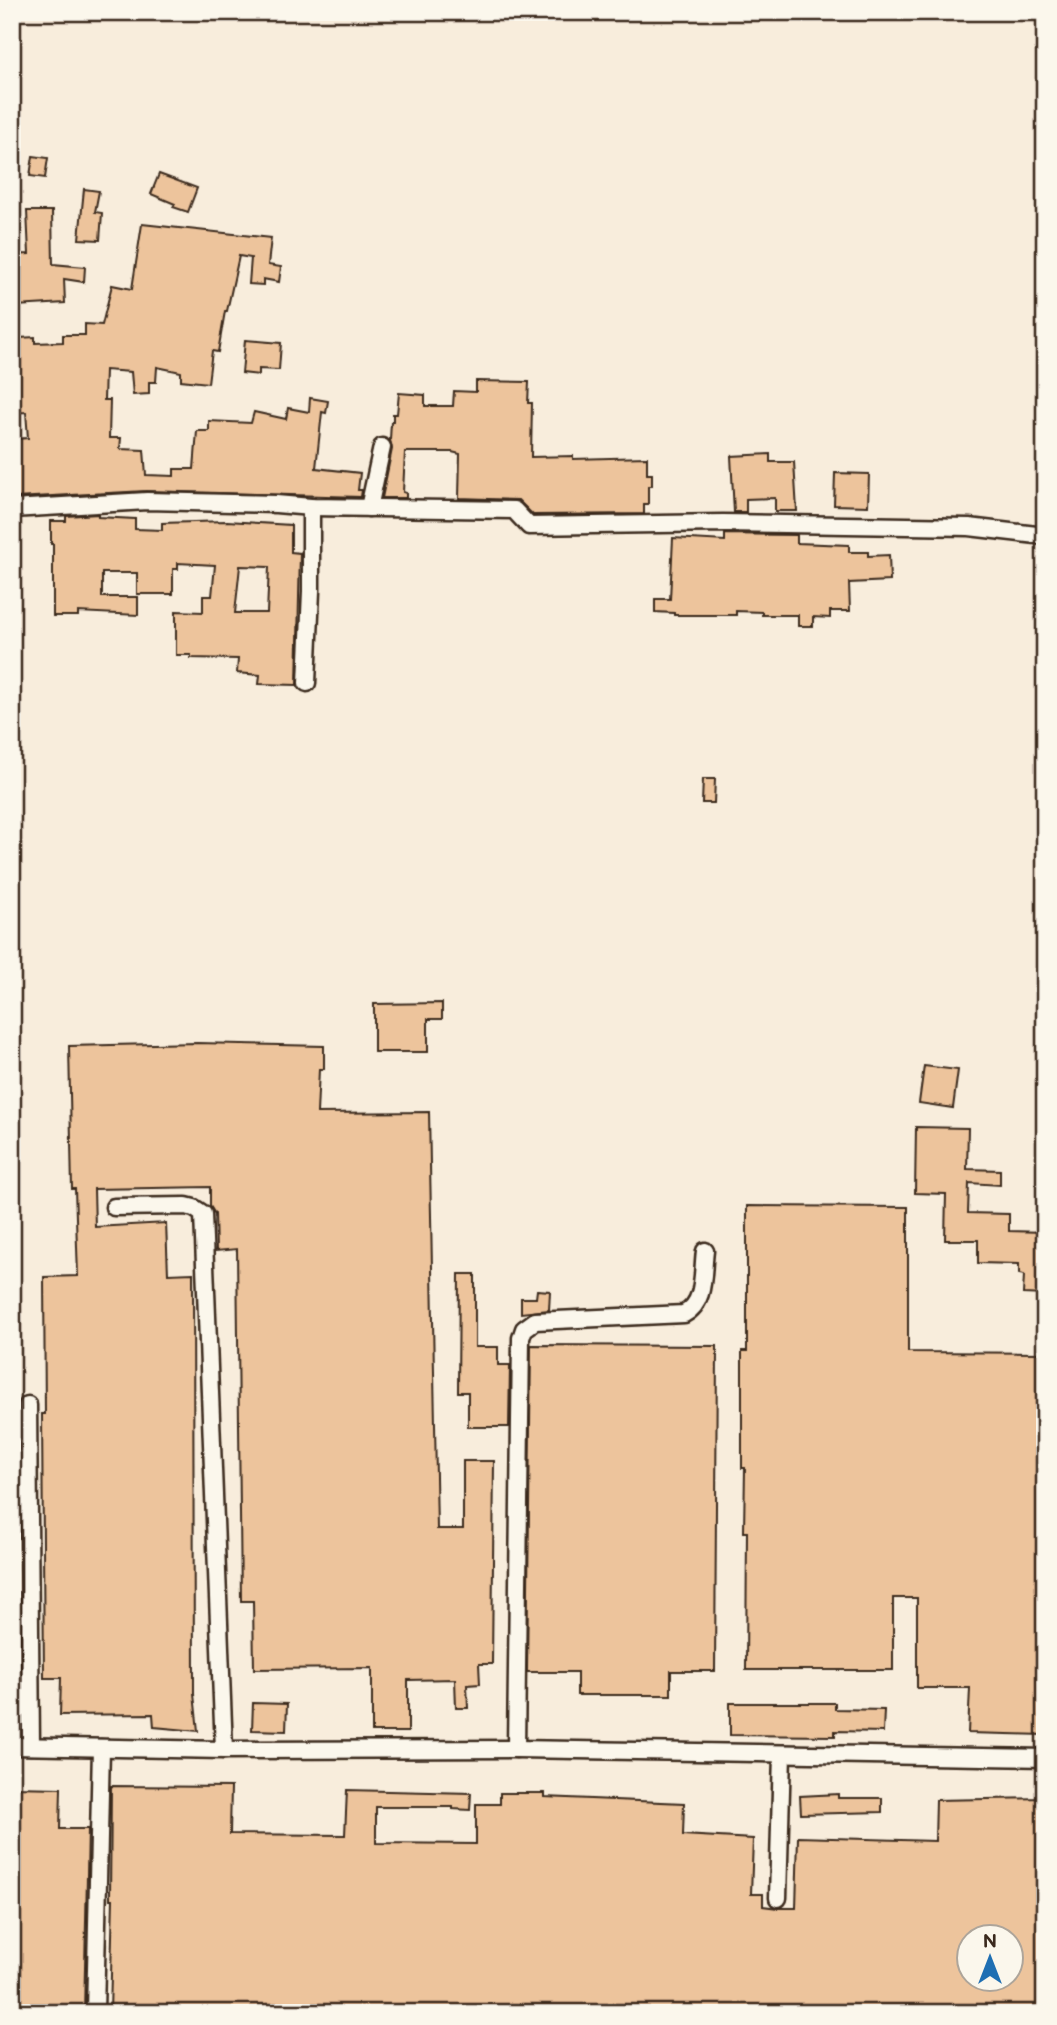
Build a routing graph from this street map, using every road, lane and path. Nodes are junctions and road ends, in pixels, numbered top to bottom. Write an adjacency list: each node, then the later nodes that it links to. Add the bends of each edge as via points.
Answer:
1 (382, 447): 3 (street)
2 (311, 507): 3 (street); 4 (street, via 147,501); 6 (street)
3 (369, 508): 5 (street, via 514,510 529,526 941,527)
4 (12, 509)
5 (1045, 536)
6 (307, 683)
7 (114, 1208): 14 (street, via 186,1206 202,1214)
8 (705, 1251): 13 (street, via 699,1299 694,1309 684,1314 534,1321 524,1329)
9 (28, 1405): 11 (street)
10 (12, 1746): 11 (street)
11 (31, 1746): 12 (street)
12 (101, 1748): 14 (street); 18 (street)
13 (516, 1749): 14 (street); 15 (street)
14 (225, 1750)
15 (782, 1754): 16 (street); 17 (street)
16 (1045, 1758)
17 (778, 1898)
18 (95, 2013)

